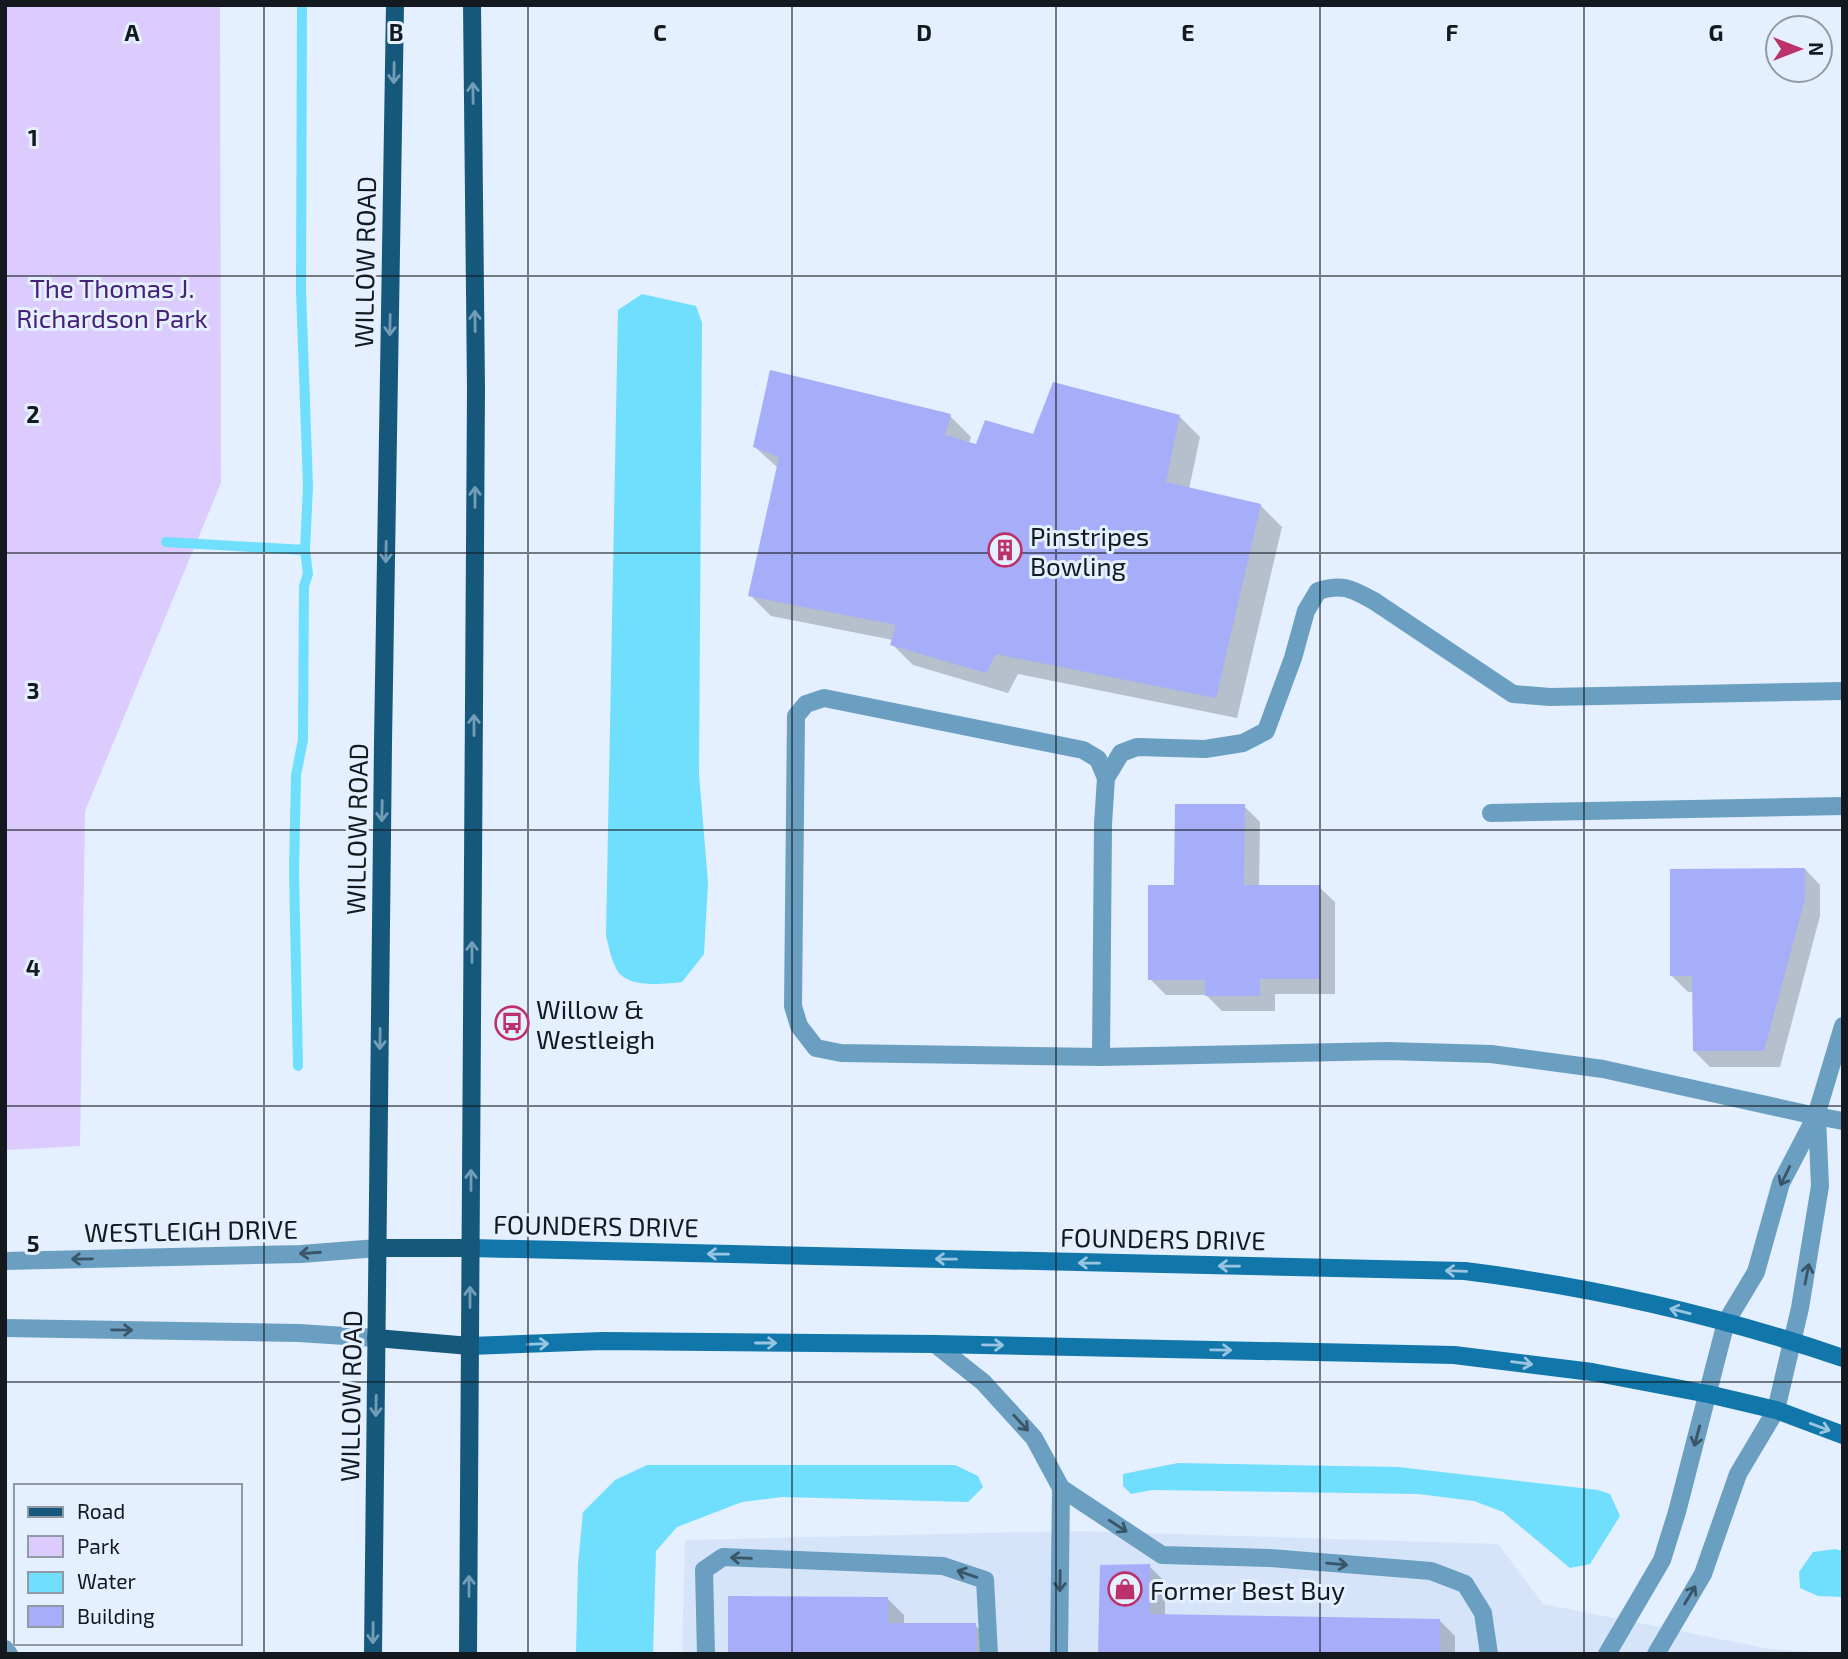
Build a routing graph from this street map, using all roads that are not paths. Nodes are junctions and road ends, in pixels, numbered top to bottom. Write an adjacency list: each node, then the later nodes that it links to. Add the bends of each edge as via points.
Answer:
1 (395, 5): 12 (main road, WILLOW ROAD, one-way to 12)
2 (472, 5): 13 (main road, one-way to 2, via 476,389)
3 (1843, 691): 4 (street, via 1513,694 1374,601 1350,588 1334,586 1318,591 1307,611 1266,731 1243,743 1205,749 1137,747 1121,753)
4 (1107, 778): 8 (street); 8 (street, via 1098,759 1083,750 824,698 806,704 796,716 793,1006 799,1026 816,1048 841,1053)
5 (1843, 806): 6 (street)
6 (1492, 813)
7 (1843, 1026): 9 (street)
8 (1101, 1056): 10 (street, via 1387,1051 1491,1054 1603,1069)
9 (1838, 1057): 10 (street)
10 (1816, 1116): 11 (street); 15 (street, one-way to 15, via 1781,1183 1756,1272); 18 (street, one-way to 10, via 1820,1186)
11 (1843, 1121)
12 (378, 1248): 13 (main road); 14 (street, WESTLEIGH DRIVE, one-way to 14); 17 (main road, WILLOW ROAD)
13 (471, 1248): 15 (main road, FOUNDERS DRIVE, one-way to 13, via 1533,1279 1465,1271); 20 (main road, one-way to 13)
14 (5, 1261)
15 (1727, 1322): 18 (main road, FOUNDERS DRIVE); 22 (street)
16 (5, 1328): 17 (street, one-way to 17)
17 (376, 1338): 20 (main road); 28 (main road, WILLOW ROAD, one-way to 28)
18 (1793, 1341): 21 (main road, FOUNDERS DRIVE); 23 (street)
19 (935, 1344): 20 (main road, one-way to 19, via 603,1341); 22 (main road, one-way to 22, via 1454,1355 1592,1372); 25 (street, one-way to 25, via 983,1382 1034,1438)
20 (470, 1346): 29 (main road, one-way to 20)
21 (1843, 1358)
22 (1708, 1394): 23 (main road); 34 (street, one-way to 34, via 1670,1540)
23 (1776, 1410): 24 (main road, one-way to 24); 35 (street, one-way to 23, via 1703,1574 1738,1474)
24 (1843, 1435)
25 (1061, 1488): 32 (street, one-way to 32); 33 (street, one-way to 33, via 1162,1555 1431,1571 1465,1584 1483,1613)
26 (5, 1649): 27 (street)
27 (9, 1654)
28 (373, 1654)
29 (468, 1654)
30 (706, 1654): 31 (street, one-way to 30, via 985,1580 943,1566 723,1557 704,1570)
31 (989, 1654)
32 (1059, 1654)
33 (1489, 1654)
34 (1607, 1654)
35 (1656, 1654)

